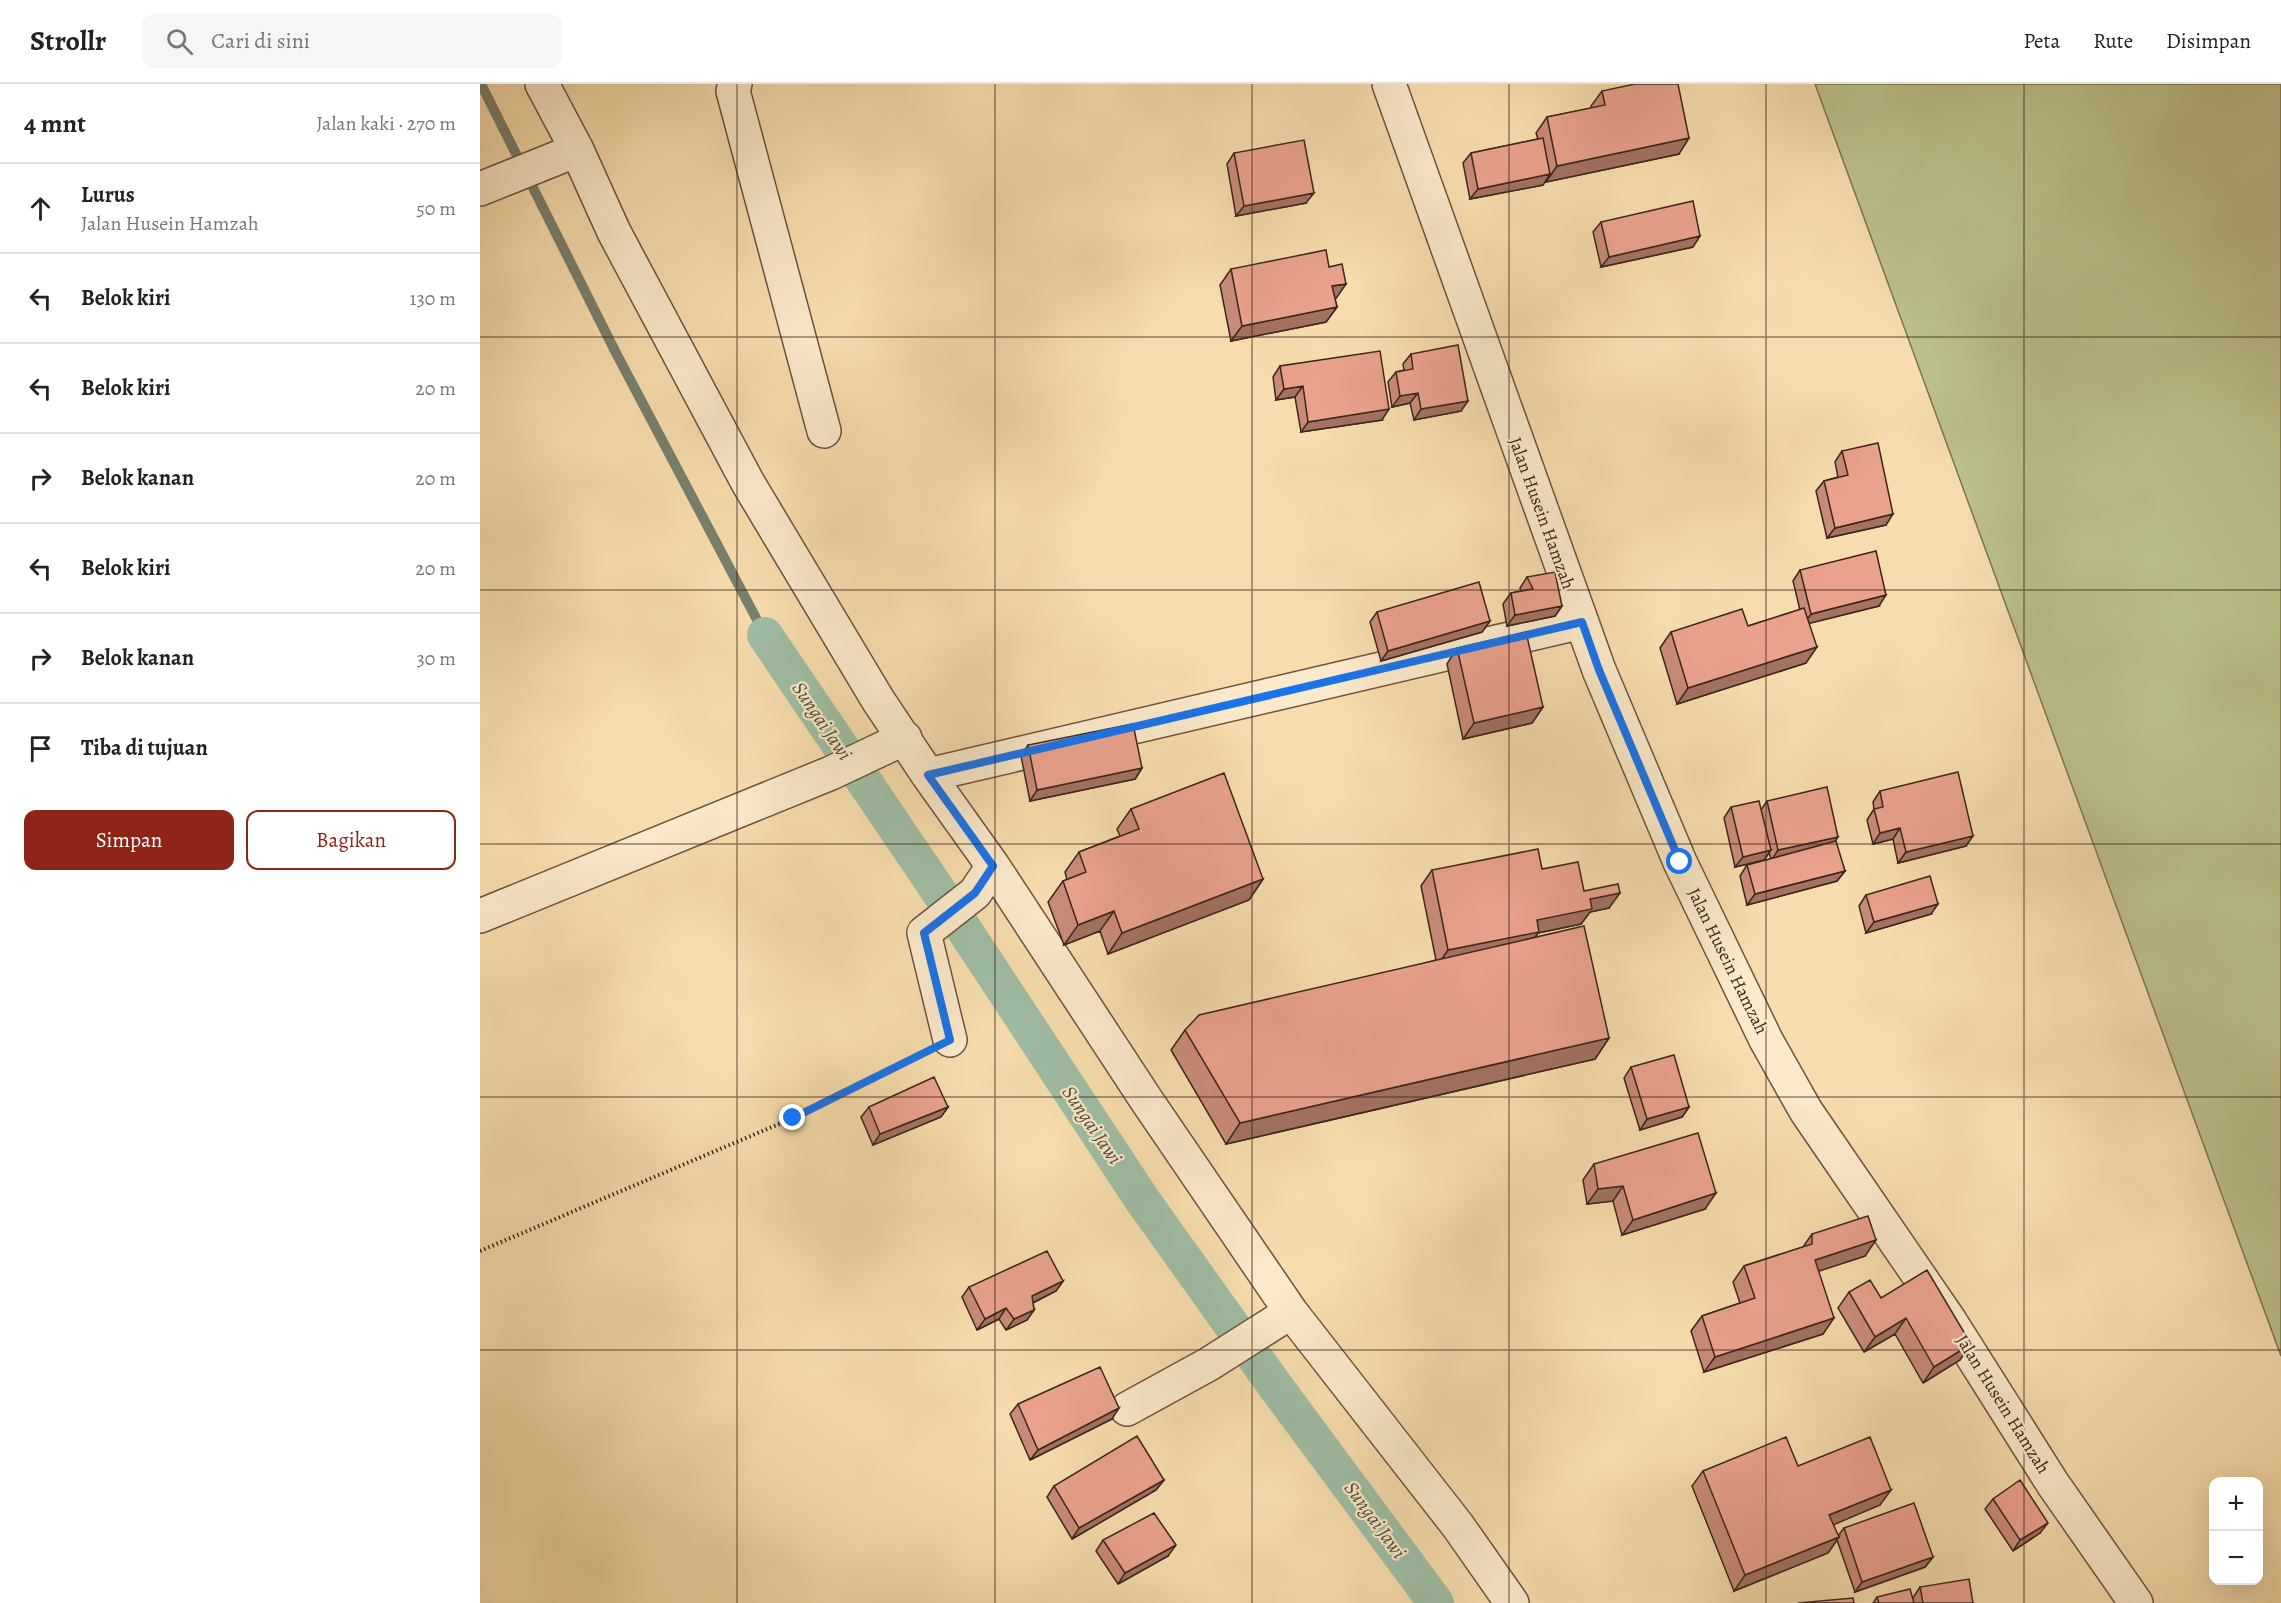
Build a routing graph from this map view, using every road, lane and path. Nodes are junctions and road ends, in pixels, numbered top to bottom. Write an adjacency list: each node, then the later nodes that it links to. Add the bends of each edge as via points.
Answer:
1 (542, 84): 4 (street)
2 (735, 84): 6 (street, via 733,92)
3 (1389, 84): 7 (street, Jalan Husein Hamzah)
4 (568, 154): 5 (street); 8 (street, via 748,483 878,700)
5 (488, 186)
6 (824, 431)
7 (1582, 622): 9 (street); 17 (street, Jalan Husein Hamzah, via 1680,862 1806,1111)
8 (898, 742): 9 (street); 11 (street)
9 (928, 775): 10 (street)
10 (993, 866): 12 (street, via 975,893 924,933); 14 (street, via 1148,1101)
11 (480, 916)
12 (950, 1040): 13 (path, via 793,1118)
13 (480, 1251)
14 (1281, 1318): 15 (street); 16 (street, via 1458,1526)
15 (1127, 1409)
16 (1512, 1603)
17 (2136, 1603)

